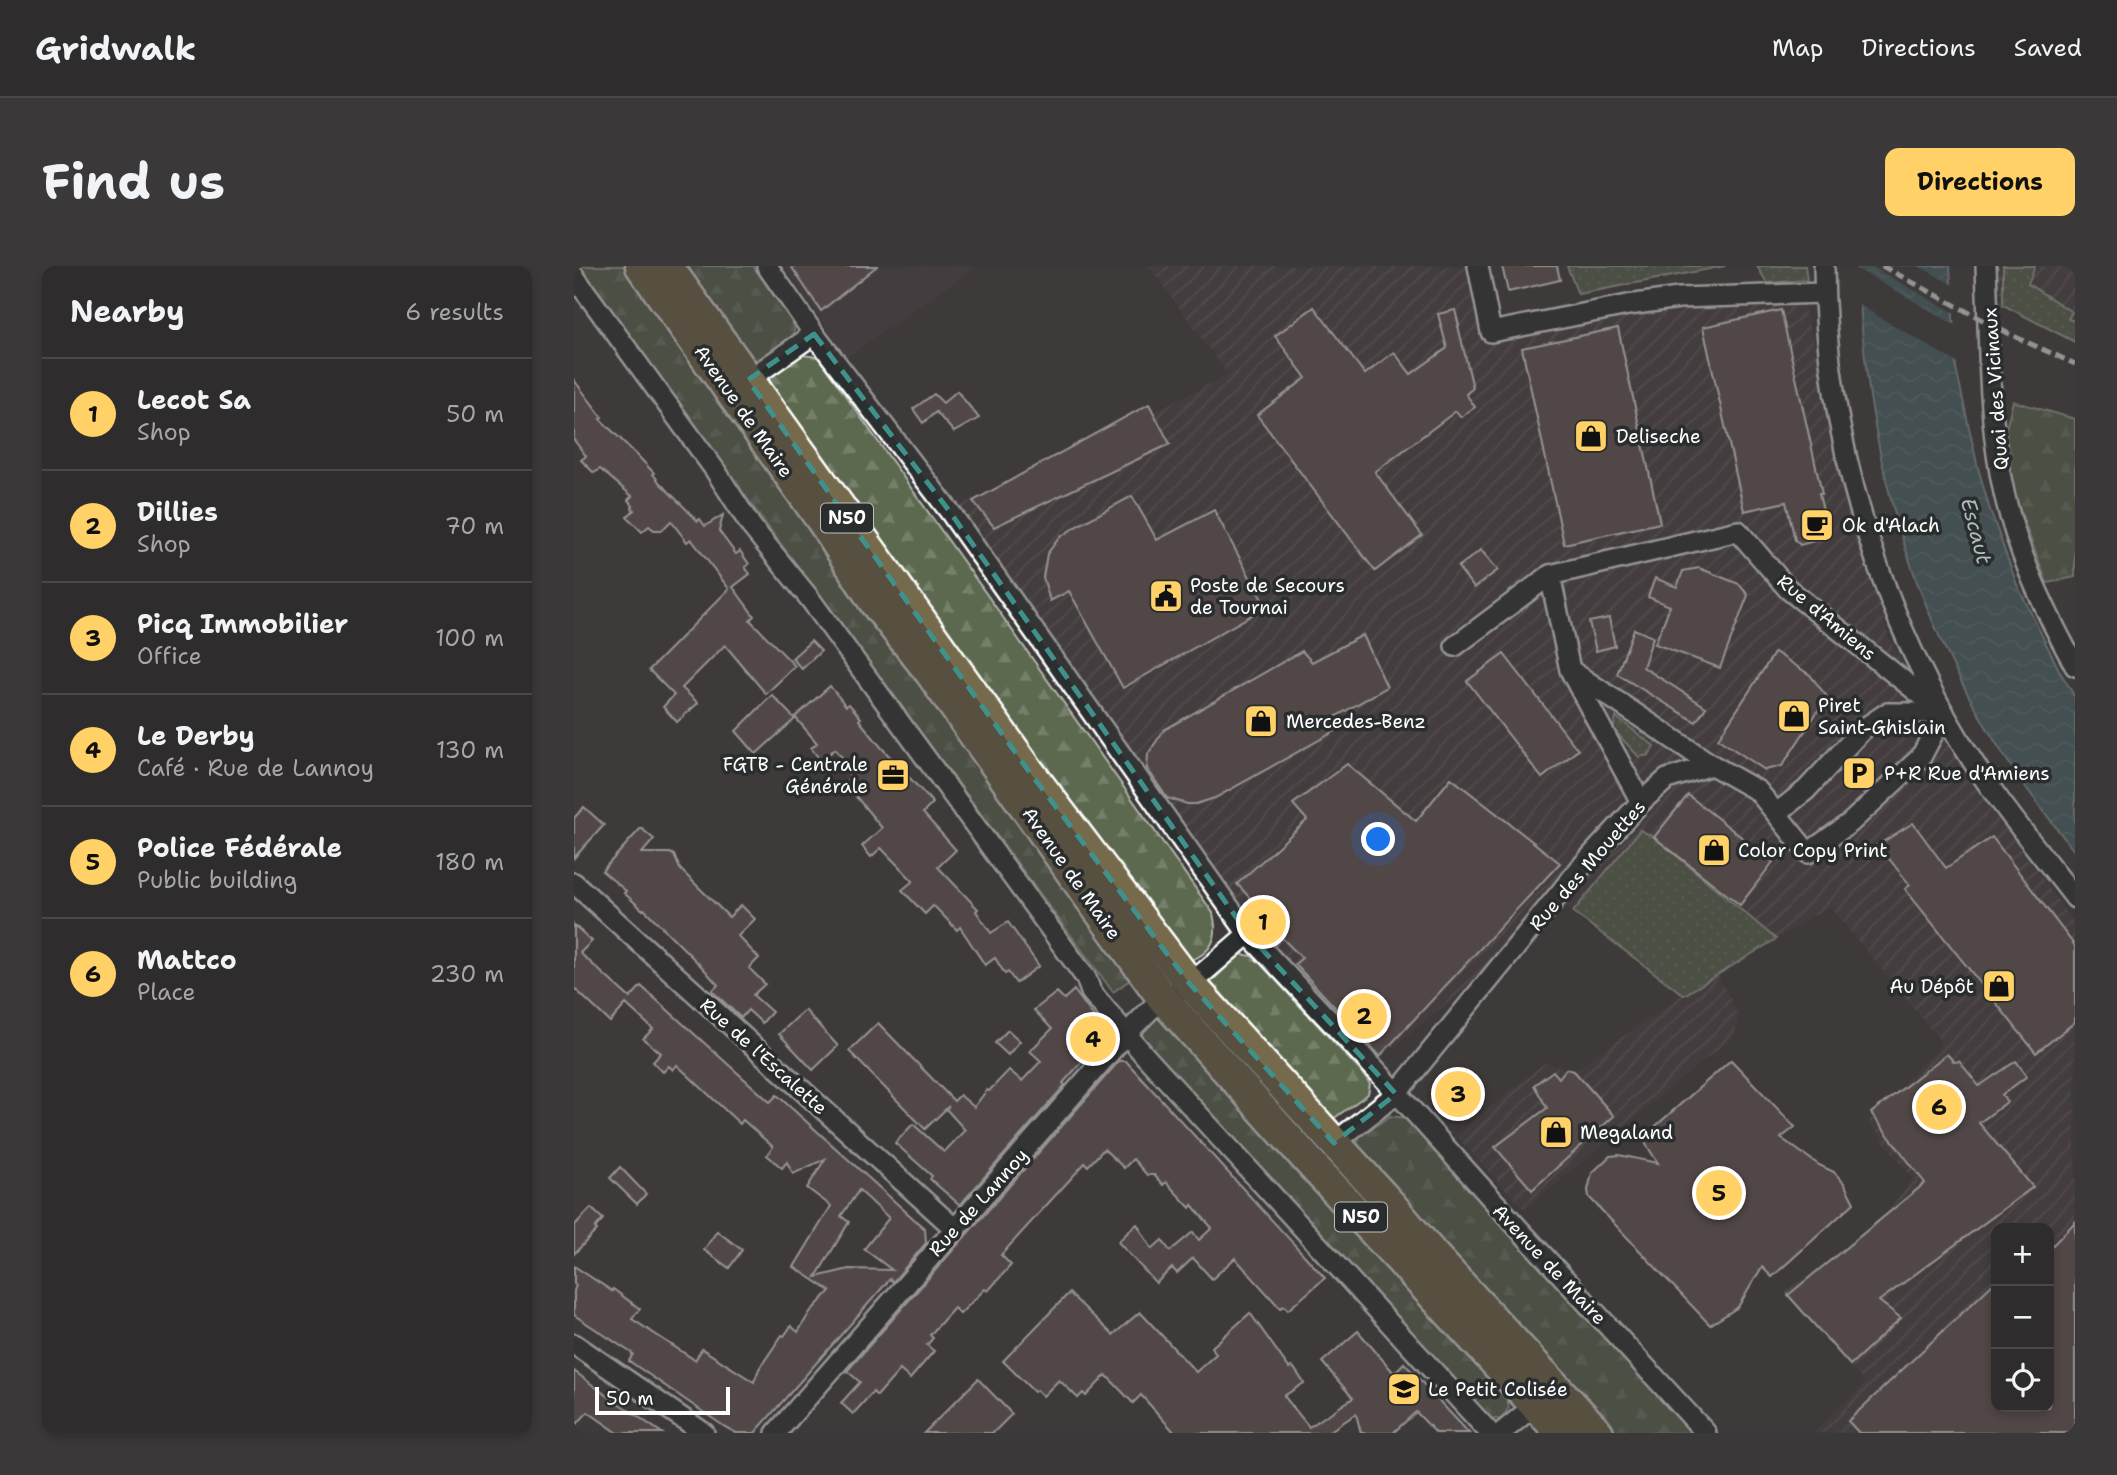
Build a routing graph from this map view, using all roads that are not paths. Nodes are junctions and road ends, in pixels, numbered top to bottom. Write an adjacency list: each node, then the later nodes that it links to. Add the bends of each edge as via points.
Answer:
1 (640, 266): 23 (main road, Avenue de Maire / N50, via 875,603 930,672)
2 (667, 266): 10 (main road, Avenue de Maire / N50)
3 (766, 266): 9 (street, Avenue de Maire)
4 (1478, 266): 8 (street, via 1491,332 1679,299)
5 (1824, 266): 8 (street)
6 (1986, 266): 13 (street, Quai des Vicinaux, via 2000,474 2029,571)
7 (574, 276): 24 (street, via 751,526 810,599 1062,944 1091,992)
8 (1824, 293): 15 (street, via 1831,374 1855,492 1899,619)
9 (814, 334): 10 (street, Avenue de Maire); 21 (street, Avenue de Maire, via 950,512)
10 (748, 380): 22 (main road, Avenue de Maire / N50, via 1028,770)
11 (1550, 575): 12 (street, Rue d'Amiens); 14 (street); 15 (street, Rue d'Amiens, via 1738,531 1788,589)
12 (1455, 646)
13 (2075, 666)
14 (1570, 670): 16 (street); 17 (street)
15 (1944, 713): 18 (street, via 1887,713 1863,729 1806,790); 18 (street, via 1921,757 1850,823 1808,853); 20 (street, via 1980,772)
16 (1712, 765): 17 (street, Rue des Mouettes, via 1667,779); 18 (street, via 1758,791)
17 (1641, 802): 25 (street, Rue des Mouettes, via 1581,867)
18 (1777, 813)
19 (574, 883): 27 (street, Rue de l'Escalette)
20 (2075, 898)
21 (1248, 934): 22 (street, Rue de Lannoy); 25 (street, Avenue de Maire)
22 (1190, 984): 23 (street, Rue de Lannoy); 26 (main road, Avenue de Maire / N50)
23 (1164, 1000): 24 (street, Rue de Lannoy); 29 (main road, Avenue de Maire / N50)
24 (1126, 1034): 27 (street, Rue de Lannoy); 32 (street)
25 (1396, 1094): 26 (street); 36 (street, Avenue de Maire)
26 (1334, 1143): 35 (main road, Avenue de Maire / N50)
27 (954, 1228): 31 (street, Rue de Lannoy)
28 (574, 1344): 30 (street)
29 (1535, 1405): 33 (street); 34 (main road, Avenue de Maire / N50)
30 (704, 1433)
31 (776, 1433)
32 (1490, 1433)
33 (1501, 1433)
34 (1561, 1433)
35 (1598, 1433)
36 (1706, 1433)

